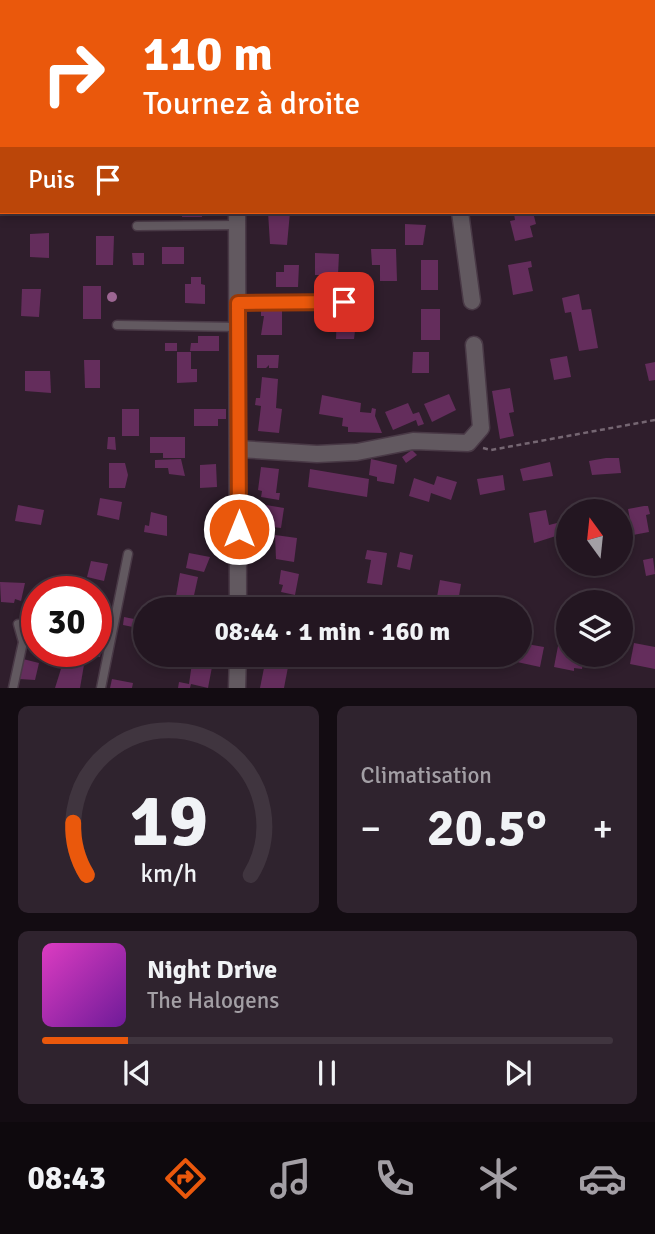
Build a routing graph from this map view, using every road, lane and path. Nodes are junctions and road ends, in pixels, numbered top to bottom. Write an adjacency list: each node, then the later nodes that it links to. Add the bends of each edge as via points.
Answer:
1 (460, 214): 4 (street)
2 (237, 218): 3 (lane); 6 (street)
3 (137, 226)
4 (472, 301)
5 (344, 302): 6 (lane)
6 (238, 303): 8 (street)
7 (117, 325): 8 (lane)
8 (238, 327): 12 (street)
9 (474, 345): 11 (street, via 481,428)
10 (655, 420): 11 (path, via 491,450)
11 (468, 443): 12 (street, via 413,441 317,454)
12 (239, 449): 14 (street)
13 (128, 554): 18 (lane)
14 (238, 597)
15 (18, 624): 17 (lane, via 23,642)
16 (238, 667): 19 (street)
17 (13, 688)
18 (101, 688)
19 (237, 688)

